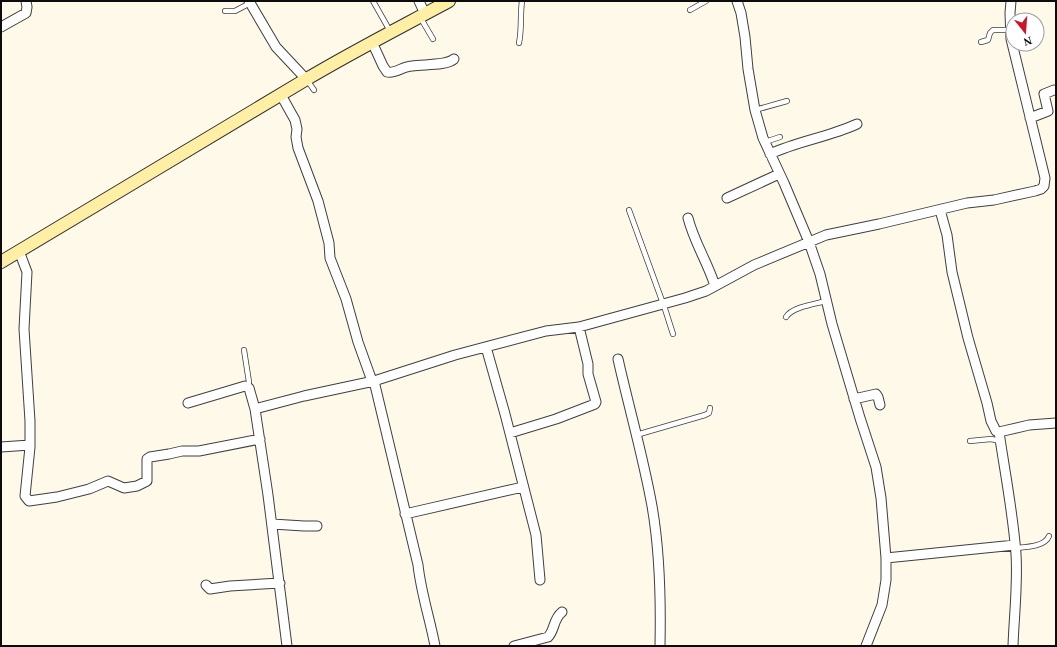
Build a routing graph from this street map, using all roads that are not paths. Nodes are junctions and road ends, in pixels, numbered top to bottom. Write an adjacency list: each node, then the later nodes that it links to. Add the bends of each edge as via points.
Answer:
1 (26, 1): 14 (street, via 26,13)
2 (373, 1): 16 (lane)
3 (419, 1): 13 (street)
4 (449, 1): 13 (street)
5 (522, 1): 20 (lane)
6 (706, 1): 10 (lane)
7 (737, 1): 28 (street)
8 (1011, 1): 12 (street)
9 (251, 2): 11 (lane, via 234,11); 23 (street, via 276,47)
10 (690, 10)
11 (225, 11)
12 (1011, 12)
13 (423, 14): 16 (street); 17 (lane)
14 (1, 27)
15 (1005, 30): 19 (lane, via 993,30 988,40)
16 (390, 31): 18 (street)
17 (433, 39)
18 (372, 42): 22 (street, via 383,66 391,73 409,66 444,63); 23 (street)
19 (982, 42)
20 (519, 43)
21 (1014, 52): 29 (street)
22 (454, 59)
23 (304, 77): 24 (lane); 26 (street)
24 (314, 90)
25 (1054, 90): 29 (street, via 1044,93 1048,111)
26 (281, 95): 40 (street); 51 (street, via 295,120 297,142 318,201 329,243 330,258)
27 (787, 101): 28 (lane)
28 (757, 109): 32 (street)
29 (1030, 118): 37 (street, via 1045,178 1041,189)
30 (857, 124): 33 (street, via 842,132)
31 (778, 138): 32 (lane)
32 (766, 142): 33 (street)
33 (772, 153): 34 (street)
34 (779, 174): 35 (street); 39 (street)
35 (727, 198)
36 (629, 210): 44 (lane)
37 (940, 210): 39 (street, via 826,235); 61 (street, via 968,338 991,421)
38 (688, 218): 42 (street)
39 (809, 242): 42 (street, via 754,264); 43 (street)
40 (19, 251): 41 (street); 64 (street, via 27,272 24,329)
41 (1, 262)
42 (715, 286): 44 (street)
43 (826, 301): 45 (lane, via 793,310); 53 (street)
44 (664, 307): 46 (street); 47 (lane)
45 (786, 317)
46 (579, 329): 48 (street, via 546,331); 59 (street, via 595,404)
47 (673, 334)
48 (486, 348): 51 (street, via 455,355); 59 (street)
49 (244, 350): 52 (lane)
50 (618, 359): 60 (street)
51 (374, 382): 57 (street); 67 (street)
52 (248, 386): 54 (street); 57 (street)
53 (856, 399): 55 (street, via 876,394); 72 (street, via 876,467)
54 (188, 403)
55 (880, 405)
56 (710, 408): 60 (lane, via 709,413 705,415)
57 (255, 409): 62 (street)
58 (1056, 423): 61 (street, via 1029,425)
59 (510, 433): 66 (street)
60 (636, 435): 80 (street, via 656,533 660,576)
61 (999, 437): 63 (lane); 71 (street, via 1010,498)
62 (260, 439): 64 (street, via 150,457 147,481 137,486 121,487 108,481 89,489 29,501 25,496); 68 (street)
63 (970, 441)
64 (30, 445): 65 (street)
65 (1, 447)
66 (523, 487): 67 (street); 73 (street, via 536,535)
67 (405, 514): 78 (street)
68 (272, 524): 69 (street); 74 (street)
69 (317, 526)
70 (1049, 536): 71 (lane, via 1043,543)
71 (1015, 547): 72 (street); 82 (street)
72 (888, 558): 81 (street, via 882,605)
73 (540, 580)
74 (280, 583): 75 (street, via 210,589); 77 (street)
75 (206, 585)
76 (562, 612): 79 (street, via 557,616 548,637)
77 (287, 646)
78 (435, 646)
79 (514, 646)
80 (660, 646)
81 (866, 646)
82 (1013, 646)

